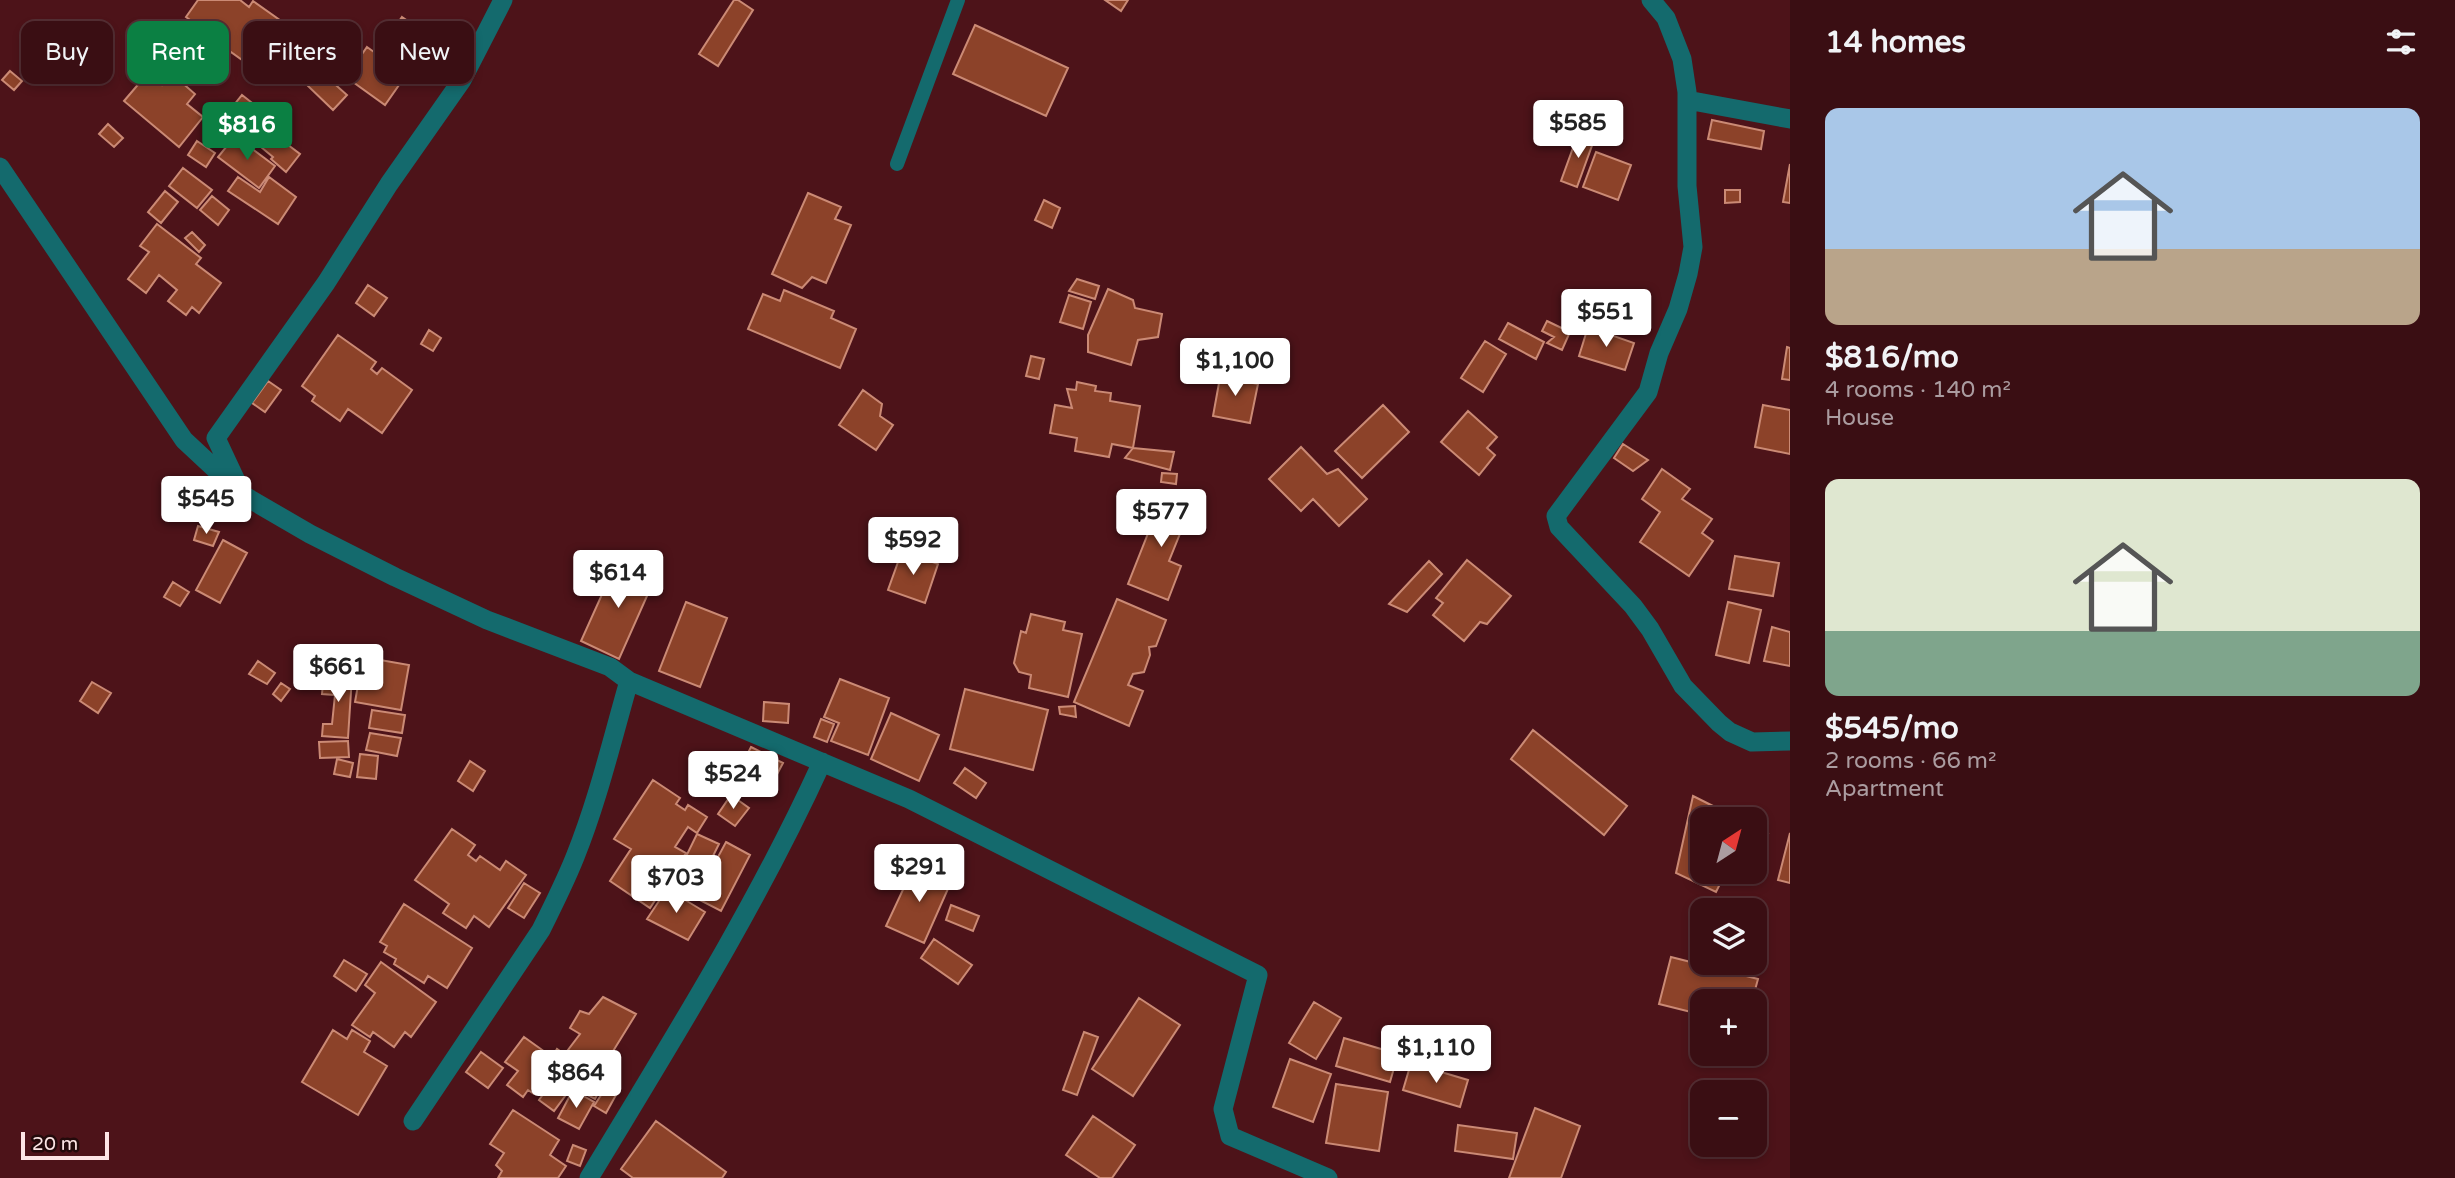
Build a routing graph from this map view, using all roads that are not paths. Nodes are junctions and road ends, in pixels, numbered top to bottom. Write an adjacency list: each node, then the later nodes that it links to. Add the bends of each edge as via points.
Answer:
1 (503, 0): 8 (street, via 462,80)
2 (958, 0): 6 (lane)
3 (1651, 0): 4 (street, via 1666,18 1682,59)
4 (1687, 100): 5 (street); 12 (street, via 1687,186 1693,247 1678,309 1648,392 1556,516 1559,527 1633,606 1683,686 1718,723 1752,742)
5 (1790, 119)
6 (897, 164)
7 (0, 167): 9 (street)
8 (216, 438): 9 (street); 10 (street)
9 (184, 440): 10 (street)
10 (243, 495): 11 (street, via 395,577 487,620 610,667)
11 (629, 681): 13 (street); 14 (street, via 591,813 541,930)
12 (1790, 741)
13 (822, 762): 15 (street, via 720,961); 16 (street, via 909,799 1258,975 1223,1109 1230,1136)
14 (413, 1121)
15 (589, 1178)
16 (1328, 1178)

